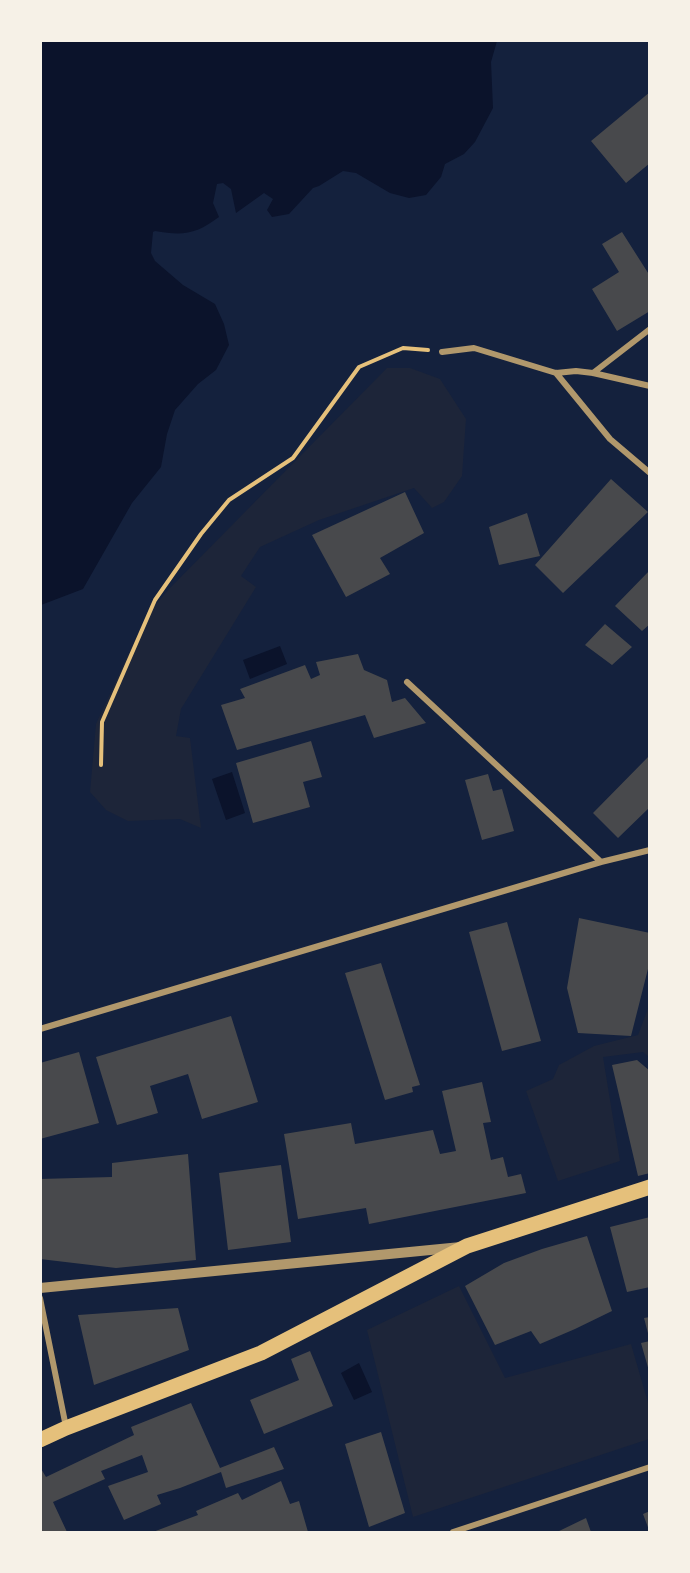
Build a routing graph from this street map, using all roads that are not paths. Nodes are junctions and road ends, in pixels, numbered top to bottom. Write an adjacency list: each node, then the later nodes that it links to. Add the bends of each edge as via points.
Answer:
1 (650, 329): 4 (street)
2 (442, 352): 3 (street, via 474,348)
3 (556, 373): 4 (street); 6 (street, via 610,439)
4 (593, 373): 5 (street)
5 (650, 386)
6 (650, 473)
7 (407, 682): 9 (street)
8 (650, 850): 9 (street)
9 (601, 862): 10 (street)
10 (40, 1029)
11 (650, 1187): 12 (main road)
12 (467, 1246): 13 (street); 15 (main road, via 261,1353)
13 (40, 1288)
14 (40, 1298): 15 (street)
15 (66, 1428): 16 (main road)
16 (40, 1440)
17 (650, 1467): 18 (street)
18 (453, 1533)

